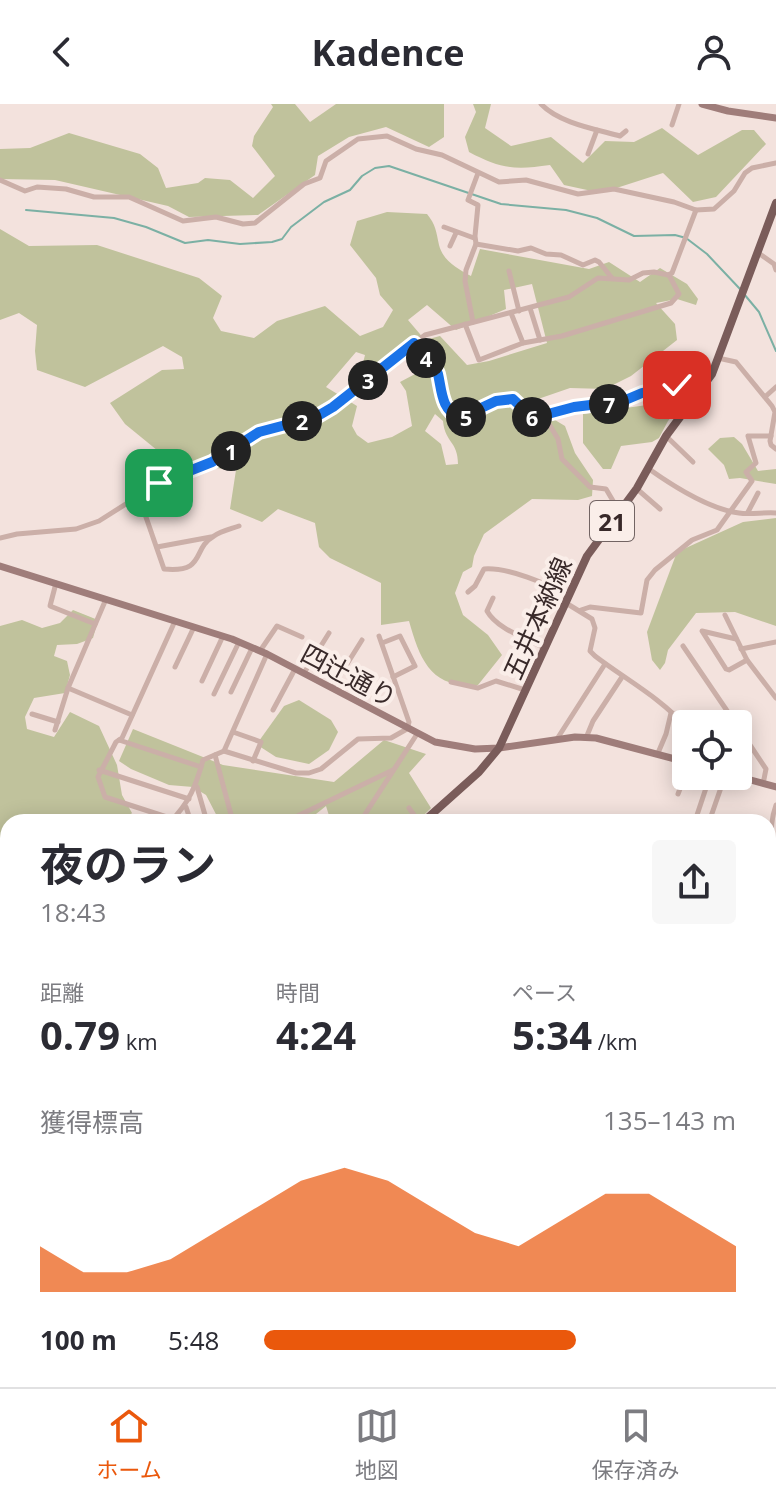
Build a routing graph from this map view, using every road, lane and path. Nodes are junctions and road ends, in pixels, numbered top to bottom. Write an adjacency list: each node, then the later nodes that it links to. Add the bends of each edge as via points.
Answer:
1 (541, 104): 7 (street)
2 (679, 104): 6 (street)
3 (702, 104): 4 (street)
4 (734, 108): 5 (street)
5 (776, 118)
6 (672, 125)
7 (597, 130): 8 (street, via 620,136); 9 (street)
8 (626, 131)
9 (588, 154)
10 (776, 163): 14 (street, via 745,173 714,209)
11 (478, 173): 12 (street, via 387,136 358,139 326,161 320,178 304,184 255,223 243,224 216,217 183,221 122,195 94,197 37,187 25,191); 14 (street, via 499,182 526,180 578,194 614,189); 17 (street, via 468,200 478,205)
12 (0, 180)
13 (776, 203): 19 (main road, 五井本納線 / 21)
14 (696, 210): 22 (street)
15 (444, 227): 16 (street)
16 (456, 233): 17 (street); 18 (street)
17 (476, 241): 23 (street, via 518,251 531,248 583,265 595,260); 27 (street, via 465,281)
18 (450, 246)
19 (757, 252): 20 (street); 32 (main road, 五井本納線 / 21)
20 (775, 266)
21 (509, 271): 25 (street)
22 (669, 275): 23 (street, via 654,272); 29 (street, via 679,294 671,303)
23 (613, 279): 24 (street, via 598,278 569,297)
24 (530, 308): 25 (street); 29 (street)
25 (519, 311): 26 (street)
26 (511, 313): 27 (street); 31 (street)
27 (473, 322): 28 (street)
28 (465, 324): 30 (street); 31 (street, via 479,360)
29 (540, 340): 31 (street)
30 (414, 343): 36 (street, via 438,373 445,404 455,416 513,399 529,416); 44 (street, via 316,417 259,432)
31 (523, 343)
32 (717, 358): 33 (main road, 五井本納線 / 21); 35 (street, via 736,362)
33 (712, 374): 36 (street, via 623,401); 37 (main road, 五井本納線 / 21)
34 (776, 387): 35 (street)
35 (766, 396): 38 (street, via 775,412)
36 (543, 414): 47 (street, via 558,439 562,459 590,487 606,489)
37 (666, 436): 40 (street); 41 (main road, 五井本納線 / 21)
38 (771, 436): 39 (street); 46 (street, via 748,436 756,463 746,472 752,481)
39 (776, 449)
40 (693, 462)
41 (648, 468): 42 (main road, 五井本納線 / 21); 46 (street, via 674,487)
42 (637, 488): 45 (street); 47 (main road, 五井本納線 / 21)
43 (758, 493): 48 (street)
44 (139, 497): 52 (street, via 76,529); 53 (street)
45 (660, 509)
46 (730, 510): 48 (street); 60 (street, via 717,530 692,540 655,570 647,580 641,613)
47 (619, 511): 59 (main road, 五井本納線 / 21, via 587,556)
48 (747, 513): 49 (street)
49 (776, 513)
50 (239, 526): 51 (street)
51 (211, 537): 53 (street); 53 (street, via 193,565 181,569 164,569)
52 (0, 538)
53 (157, 547)
54 (0, 566): 55 (street, 四辻通り)
55 (56, 583): 57 (street, 四辻通り); 63 (street, via 50,606)
56 (468, 592): 59 (street, via 484,569 499,569 545,584)
57 (106, 598): 62 (street, 四辻通り); 63 (street)
58 (493, 598): 76 (street, via 490,617)
59 (568, 600): 60 (street); 76 (main road, 五井本納線 / 21)
60 (581, 610): 80 (street, via 595,628 590,651)
61 (725, 615): 69 (street)
62 (175, 621): 64 (street, 四辻通り); 98 (street)
63 (95, 624): 88 (street)
64 (194, 627): 66 (street, 四辻通り); 81 (street)
65 (329, 633): 83 (street)
66 (223, 636): 71 (street, 四辻通り); 86 (street)
67 (379, 636): 73 (street)
68 (302, 637): 78 (street, via 277,626)
69 (736, 639): 77 (street); 79 (street, via 702,631 726,669)
70 (362, 640): 89 (street)
71 (239, 642): 75 (street, 四辻通り); 92 (street)
72 (776, 642): 77 (street)
73 (382, 643): 84 (street); 84 (street, via 400,636 415,666)
74 (683, 646): 95 (street)
75 (252, 648): 78 (street, 四辻通り); 91 (street)
76 (545, 649): 90 (main road, 五井本納線 / 21)
77 (741, 649): 79 (street)
78 (264, 653): 82 (street, 四辻通り); 102 (street)
79 (747, 660): 93 (street)
80 (605, 664): 85 (street); 106 (street)
81 (175, 667)
82 (295, 669): 83 (street, 四辻通り); 94 (street)
83 (304, 674): 89 (street, 四辻通り)
84 (393, 677): 100 (street)
85 (622, 677): 96 (street); 104 (street)
86 (202, 681)
87 (451, 682): 90 (street, via 478,688 496,681)
88 (68, 688): 98 (street); 99 (street)
89 (332, 689): 100 (street, 四辻通り)
90 (526, 691): 107 (main road, 五井本納線 / 21)
91 (231, 692)
92 (214, 694)
93 (776, 698)
94 (273, 710)
95 (726, 710)
96 (671, 713): 110 (street)
97 (32, 714): 99 (street)
98 (132, 715): 105 (street)
99 (58, 722): 101 (street)
100 (407, 729): 103 (street, 四辻通り); 113 (street, via 391,738 358,739 309,773)
101 (55, 730)
102 (233, 732): 109 (street); 113 (street, via 261,742)
103 (417, 734): 107 (street, 四辻通り, via 456,747); 116 (street)
104 (586, 738): 106 (street, 四辻通り); 110 (street, 四辻通り)
105 (119, 740): 114 (street); 115 (street)
106 (556, 740): 107 (street, 四辻通り)
107 (499, 748): 136 (main road, 五井本納線 / 21)
108 (752, 748): 118 (street, via 766,769)
109 (224, 751): 111 (street); 113 (street)
110 (658, 753): 112 (street, 四辻通り)
111 (215, 755): 114 (street, via 203,760); 132 (street)
112 (672, 758)
113 (253, 761)
114 (201, 767): 119 (street)
115 (99, 770): 125 (street); 128 (street, via 105,797)
116 (393, 770): 133 (street); 134 (street)
117 (752, 781): 118 (street)
118 (763, 784): 120 (street)
119 (196, 786): 125 (street); 131 (street)
120 (776, 787)
121 (680, 790): 124 (street)
122 (705, 790): 137 (street)
123 (720, 790): 138 (street)
124 (678, 794)
125 (189, 799): 126 (street)
126 (186, 807): 129 (street); 130 (street)
127 (409, 808): 135 (street)
128 (155, 814)
129 (178, 814)
130 (188, 814)
131 (205, 814)
132 (231, 814)
133 (302, 814)
134 (365, 814)
135 (414, 814)
136 (438, 814)
137 (697, 814)
138 (712, 814)

